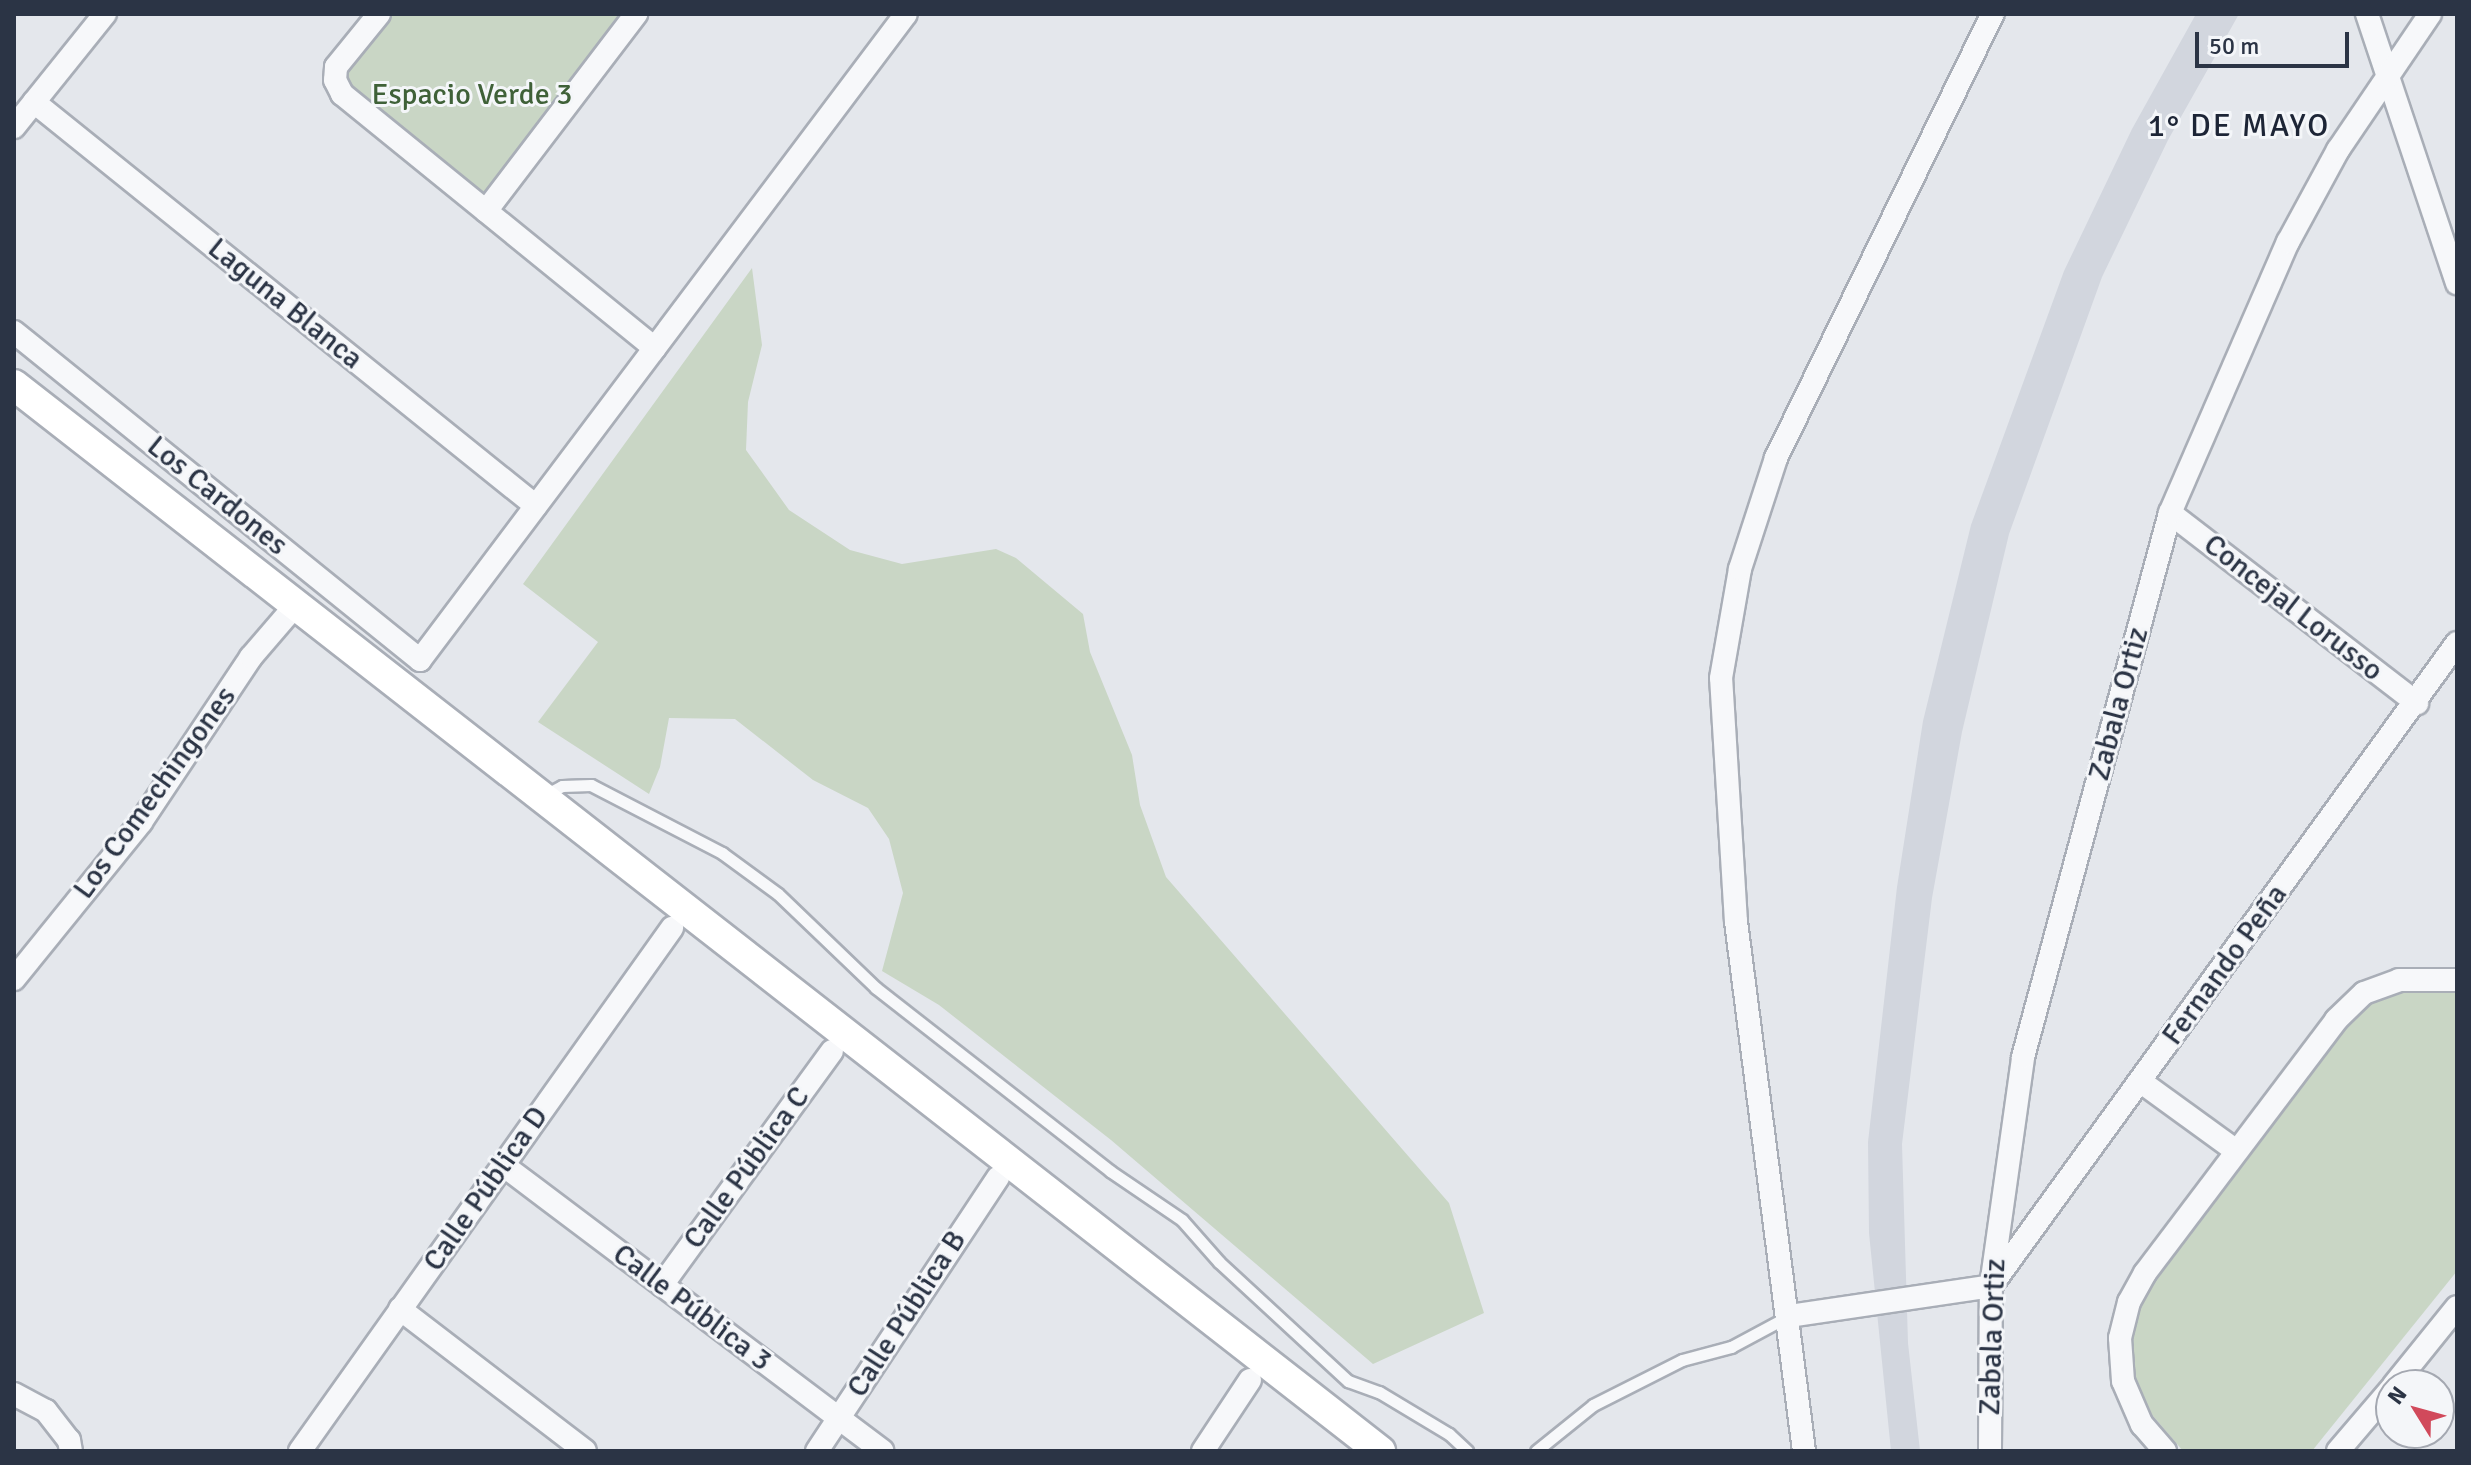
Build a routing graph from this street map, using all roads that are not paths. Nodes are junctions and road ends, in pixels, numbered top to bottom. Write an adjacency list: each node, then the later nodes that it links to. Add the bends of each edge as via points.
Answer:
1 (105, 14): 9 (street)
2 (379, 14): 11 (street, via 336,67 342,94)
3 (636, 14): 11 (street)
4 (906, 14): 14 (street)
5 (1993, 14): 34 (street, via 1837,323 1776,458 1729,623 1721,728 1729,845 1751,1058)
6 (2367, 14): 8 (street)
7 (2430, 14): 8 (street, Zabala Ortiz)
8 (2389, 71): 12 (street); 17 (street, Zabala Ortiz, via 2288,242)
9 (34, 102): 10 (street); 16 (street, Laguna Blanca)
10 (14, 127)
11 (486, 211): 14 (street)
12 (2457, 281)
13 (14, 332): 16 (street, Los Cardones, via 420,660)
14 (655, 348): 16 (street)
15 (14, 385): 18 (street)
16 (536, 506)
17 (2170, 513): 20 (street, Concejal Lorusso); 31 (street, Zabala Ortiz, via 2023,1057)
18 (294, 607): 21 (street); 23 (street, Los Comechingones, via 251,657 141,822)
19 (2457, 643): 20 (street, Fernando Peña)
20 (2417, 703): 26 (street, Fernando Peña)
21 (541, 797): 46 (street); 47 (lane, via 562,786 591,785 722,853 778,894 876,988 1110,1171 1182,1220 1219,1262 1348,1381 1379,1392 1449,1434)
22 (672, 928): 28 (street, Calle Pública D)
23 (14, 979)
24 (2457, 980): 27 (street, via 2399,980 2364,993 2336,1020)
25 (832, 1051): 30 (street, Calle Pública C)
26 (2140, 1081): 27 (street); 31 (street, Fernando Peña)
27 (2235, 1150): 51 (street, via 2145,1273 2129,1302 2120,1338 2123,1381 2142,1425)
28 (503, 1165): 30 (street, Calle Pública 3); 33 (street, Calle Pública D)
29 (998, 1178): 39 (street, Calle Pública B)
30 (662, 1285): 39 (street, Calle Pública 3)
31 (1991, 1286): 34 (street); 50 (street, Zabala Ortiz)
32 (2457, 1307): 35 (street)
33 (400, 1309): 41 (street, Calle Pública D); 42 (street)
34 (1789, 1316): 48 (lane, via 1731,1347 1682,1360 1593,1405); 49 (street)
35 (2407, 1369)
36 (1250, 1380): 45 (street)
37 (14, 1394): 40 (street, via 46,1411 69,1440)
38 (2375, 1408): 52 (street)
39 (839, 1418): 43 (street, Calle Pública B); 44 (street, Calle Pública 3)
40 (71, 1451)
41 (300, 1451)
42 (585, 1451)
43 (817, 1451)
44 (882, 1451)
45 (1203, 1451)
46 (1380, 1451)
47 (1467, 1451)
48 (1536, 1451)
49 (1804, 1451)
50 (1990, 1451)
51 (2165, 1451)
52 (2338, 1451)

